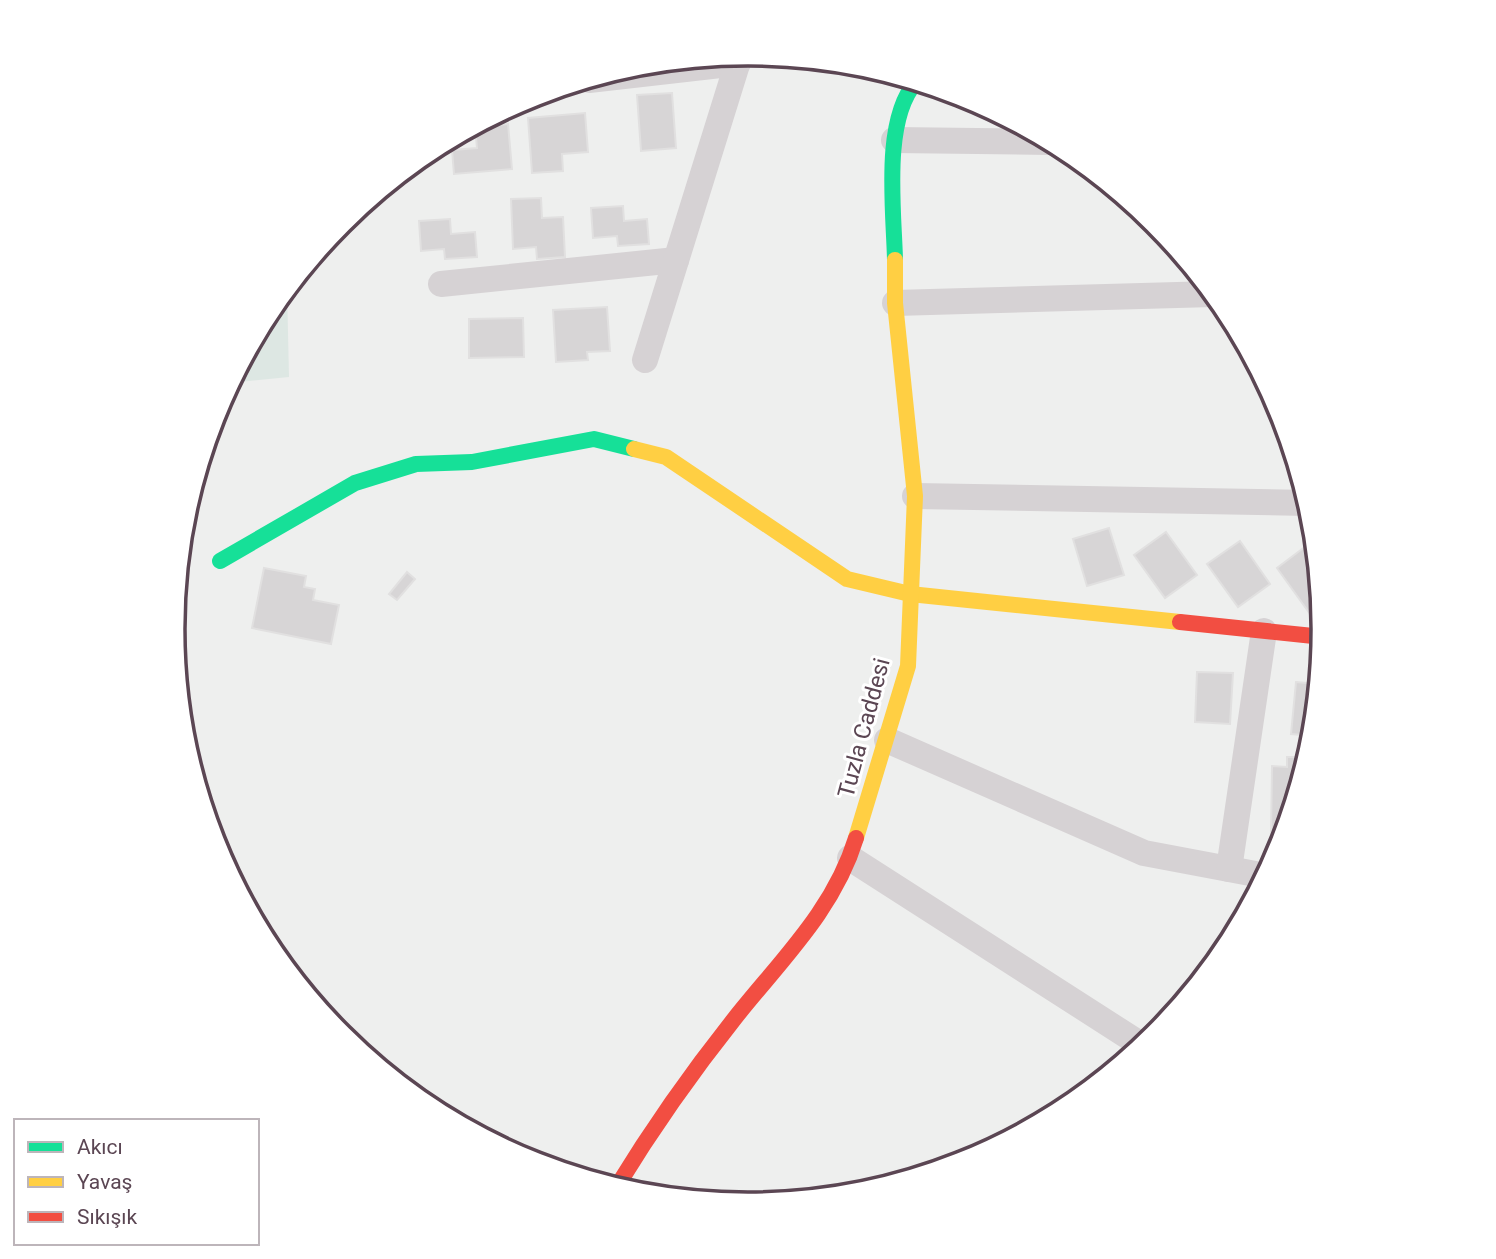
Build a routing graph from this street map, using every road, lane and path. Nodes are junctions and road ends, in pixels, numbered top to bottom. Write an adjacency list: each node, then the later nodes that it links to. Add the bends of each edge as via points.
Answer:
1 (737, 67): 5 (street)
2 (909, 90): 3 (main road, Tuzla Caddesi)
3 (894, 140): 4 (street); 8 (main road, Tuzla Caddesi)
4 (1029, 142)
5 (676, 260): 6 (street); 9 (street)
6 (441, 284)
7 (1200, 294): 8 (street)
8 (895, 303): 10 (main road, Tuzla Caddesi)
9 (645, 360)
10 (915, 496): 11 (street); 13 (main road, Tuzla Caddesi)
11 (1296, 503)
12 (220, 561): 13 (main road, via 355,483 416,464 472,462 594,439 666,457 847,579)
13 (910, 594): 14 (main road); 16 (main road, Tuzla Caddesi, via 908,666)
14 (1264, 631): 15 (main road); 18 (street)
15 (1311, 636)
16 (887, 740): 17 (main road, Tuzla Caddesi); 18 (street, via 1144,853)
17 (850, 858): 20 (street); 21 (main road, Tuzla Caddesi, via 829,900 801,940 734,1018)
18 (1229, 869): 19 (street)
19 (1255, 874)
20 (1133, 1040)
21 (622, 1178)

